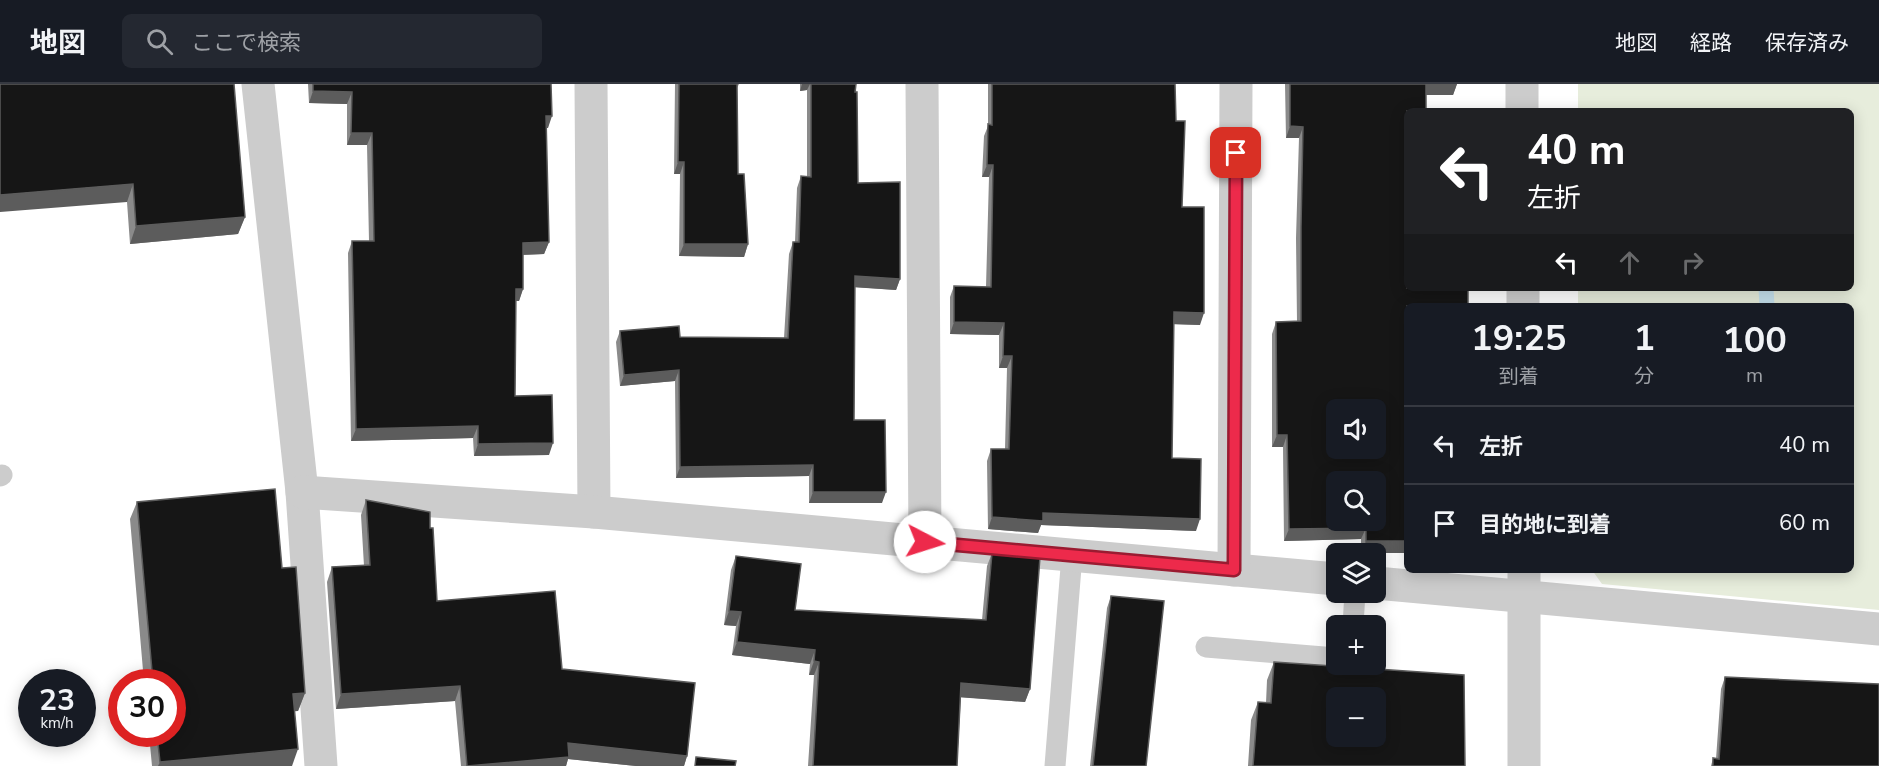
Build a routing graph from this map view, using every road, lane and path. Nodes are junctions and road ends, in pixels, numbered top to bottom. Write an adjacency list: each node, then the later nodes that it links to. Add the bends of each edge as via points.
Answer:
1 (258, 84): 7 (street)
2 (591, 84): 8 (street)
3 (922, 84): 9 (street)
4 (1236, 84): 11 (street)
5 (1522, 84): 6 (street)
6 (1522, 108)
7 (302, 492): 8 (street); 18 (street)
8 (594, 512): 9 (street)
9 (925, 542): 10 (street)
10 (1072, 555): 11 (street); 19 (lane)
11 (1234, 570): 12 (street)
12 (1326, 578)
13 (1386, 583): 14 (street)
14 (1524, 583): 15 (street); 20 (street)
15 (1879, 629)
16 (1206, 647): 17 (lane)
17 (1326, 657)
18 (321, 766)
19 (1055, 766)
20 (1524, 766)

